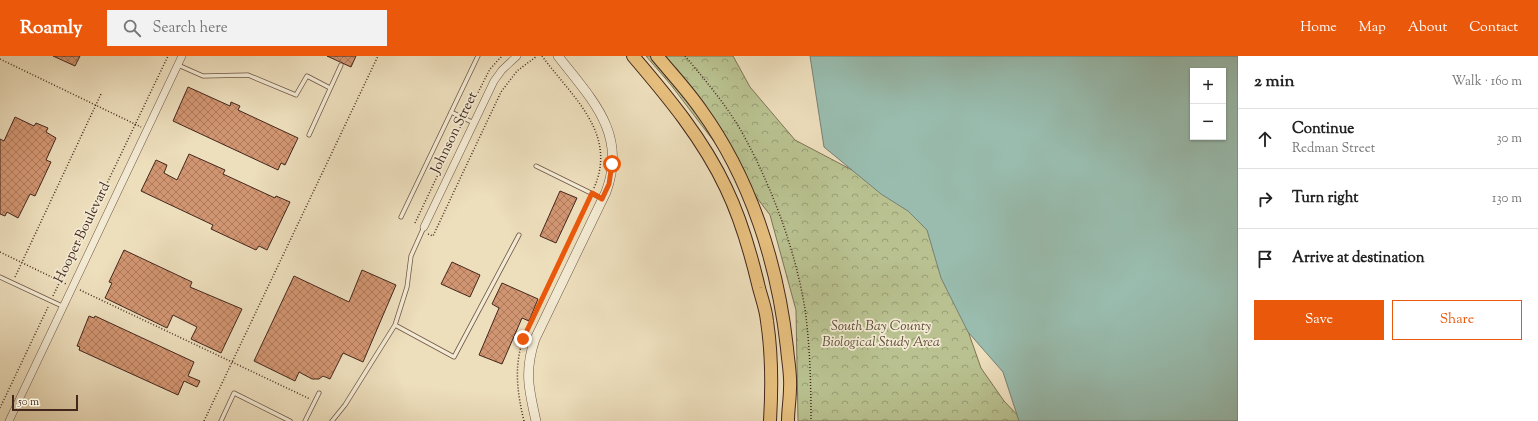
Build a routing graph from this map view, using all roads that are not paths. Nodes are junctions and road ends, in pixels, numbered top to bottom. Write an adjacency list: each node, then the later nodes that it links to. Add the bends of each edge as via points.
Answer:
1 (182, 56): 7 (street, Hooper Boulevard)
2 (478, 56): 10 (lane)
3 (518, 56): 11 (street, Johnson Street, via 494,81)
4 (558, 56): 14 (street, via 600,111 610,135 612,172)
5 (633, 56): 28 (highway, via 686,122 706,152 726,188 741,226 767,320 772,387)
6 (657, 56): 29 (highway, via 702,110 724,146 760,228 772,262 784,320 790,387)
7 (178, 65): 9 (lane, via 203,76 248,75 296,95 307,76); 19 (street, Hooper Boulevard)
8 (341, 65): 9 (lane)
9 (330, 88): 12 (lane)
10 (451, 112): 11 (lane); 15 (lane)
11 (474, 123): 16 (street, Johnson Street)
12 (308, 135)
13 (536, 166): 14 (lane)
14 (602, 199): 27 (street, via 531,352 528,385)
15 (401, 217)
16 (423, 229): 20 (lane, via 411,256 407,287)
17 (519, 235): 20 (lane, via 454,357)
18 (0, 277): 19 (lane)
19 (62, 306): 22 (street, Hooper Boulevard)
20 (395, 325): 26 (lane, via 345,405)
21 (319, 393): 25 (lane)
22 (9, 421)
23 (221, 421): 24 (lane, via 234,394)
24 (290, 421)
25 (305, 421)
26 (332, 421)
27 (536, 421)
28 (770, 421)
29 (788, 421)

